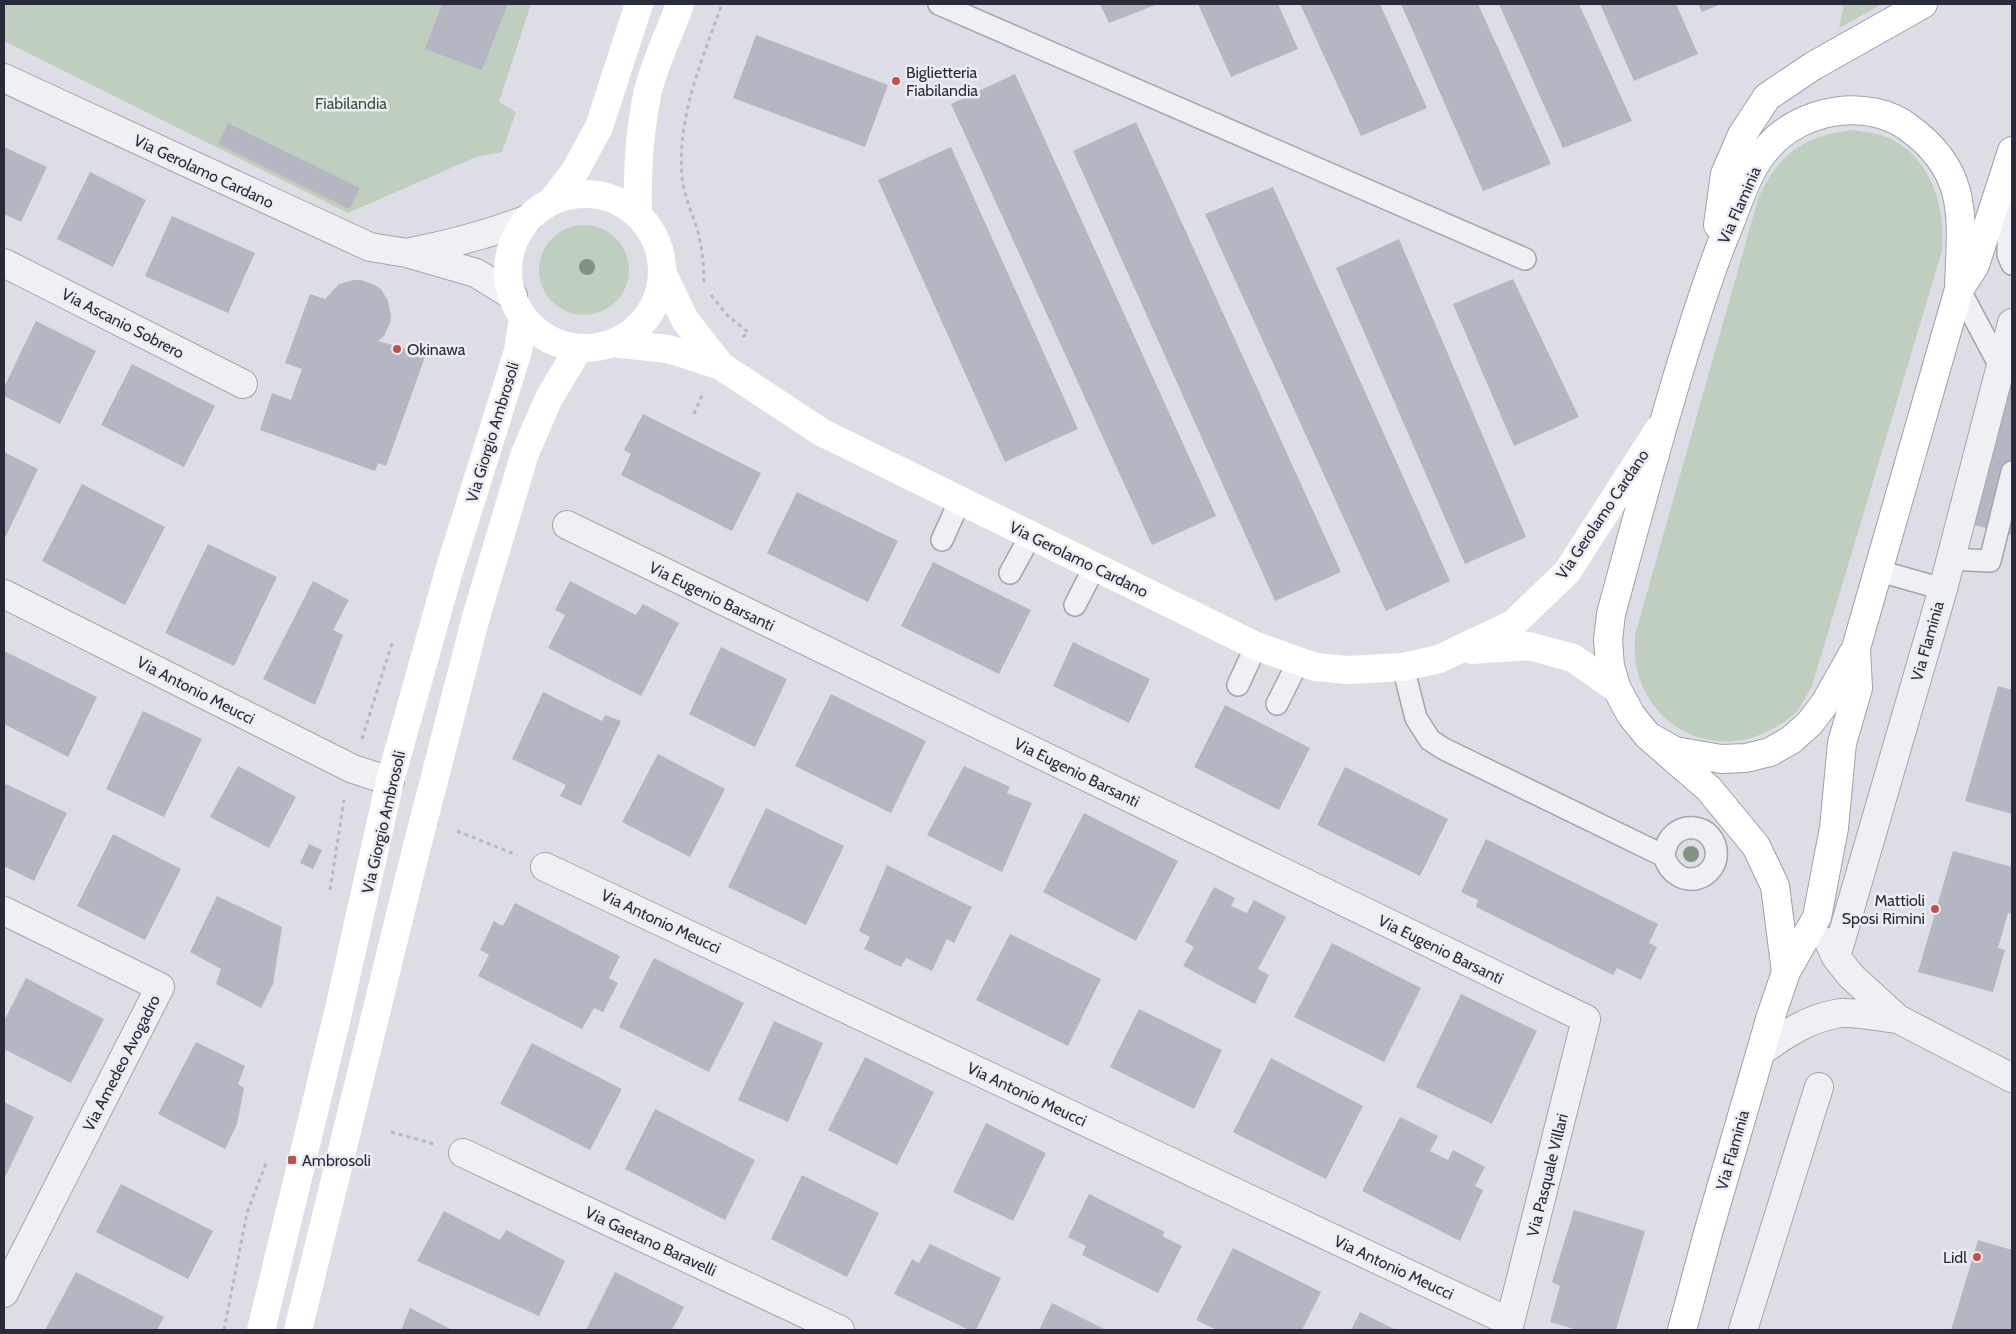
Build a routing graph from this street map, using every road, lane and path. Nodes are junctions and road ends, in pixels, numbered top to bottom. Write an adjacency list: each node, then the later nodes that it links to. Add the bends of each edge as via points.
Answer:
1 (639, 4): 8 (main road, via 599,127 575,171)
2 (680, 4): 9 (main road, via 647,98 640,136)
3 (722, 4): 21 (path, via 684,119 682,178 704,261 705,288 727,316 748,332)
4 (939, 4): 12 (lane)
5 (1923, 4): 15 (main road, Via Flaminia, via 1813,66 1767,97 1742,135 1726,174)
6 (4, 78): 11 (street, Via Gerolamo Cardano, via 370,247)
7 (2010, 157): 14 (lane, via 2008,255); 17 (main road, Via Flaminia, via 1975,265)
8 (552, 201): 9 (main road, via 574,194 596,194 619,201); 10 (main road)
9 (638, 214): 16 (main road, via 652,231 661,252)
10 (528, 219): 11 (street, Via Gerolamo Cardano, via 456,243); 18 (main road, via 515,238 508,260 509,283)
11 (407, 253): 18 (street, Via Gerolamo Cardano, via 476,273)
12 (1525, 259)
13 (4, 263): 24 (street, Via Ascanio Sobrero)
14 (2012, 264)
15 (1711, 268): 17 (main road, Via Flaminia, via 1754,167 1768,146 1809,118 1833,112 1858,111 1882,115 1905,125 1942,158 1960,204); 26 (main road, Via Flaminia)
16 (663, 274): 19 (main road, via 659,296 650,314 636,330); 23 (main road, Via Gerolamo Cardano)
17 (1959, 289): 20 (lane); 34 (main road, Via Flaminia)
18 (518, 307): 22 (main road, via 535,330 551,341); 50 (main road, Via Giorgio Ambrosoli, via 518,351 449,571)
19 (612, 343): 22 (main road); 23 (main road, Via Gerolamo Cardano, via 668,349)
20 (2008, 343): 32 (street, Via Flaminia)
21 (736, 344)
22 (579, 348): 68 (main road, via 549,398 525,453 476,617)
23 (714, 376): 25 (path); 28 (main road, Via Gerolamo Cardano)
24 (243, 384)
25 (694, 414)
26 (1664, 421): 42 (main road, Via Gerolamo Cardano, via 1567,572 1513,624); 46 (main road, Via Flaminia, via 1611,614 1610,666)
27 (2012, 472): 32 (lane, via 1990,561)
28 (960, 500): 30 (main road, Via Gerolamo Cardano); 31 (lane)
29 (567, 525): 58 (street, Via Eugenio Barsanti)
30 (1031, 535): 33 (main road, Via Gerolamo Cardano); 35 (lane)
31 (942, 540)
32 (1950, 559): 36 (street, Via Flaminia)
33 (1095, 566): 38 (lane); 40 (main road, Via Gerolamo Cardano)
34 (1879, 571): 36 (lane); 41 (main road, Via Flaminia)
35 (1010, 573)
36 (1943, 589): 56 (street, Via Flaminia)
37 (4, 594): 50 (street, Via Antonio Meucci, via 353,769)
38 (1075, 605)
39 (396, 632): 49 (path)
40 (1256, 646): 43 (main road, Via Gerolamo Cardano); 45 (lane)
41 (1856, 648): 48 (main road, Via Flaminia, via 1810,724 1792,740 1770,752 1721,760 1675,751); 55 (main road, Via Flaminia, via 1858,688 1842,743 1834,828)
42 (1460, 651): 44 (main road, Via Gerolamo Cardano); 46 (main road, Via Gerolamo Cardano, via 1529,646 1573,658)
43 (1298, 662): 44 (main road, Via Gerolamo Cardano, via 1315,668 1350,670); 47 (lane)
44 (1403, 667): 52 (lane, via 1416,718 1430,740 1444,750)
45 (1238, 685)
46 (1617, 689): 48 (main road, Via Flaminia, via 1631,715)
47 (1277, 704)
48 (1648, 736): 57 (main road, Via Flaminia, via 1709,789 1756,846 1775,886)
49 (360, 746)
50 (390, 781): 67 (main road, Via Giorgio Ambrosoli)
51 (457, 831): 53 (path)
52 (1664, 856)
53 (545, 866): 66 (street, Via Antonio Meucci)
54 (4, 911): 65 (street, Via Amedeo Avogadro, via 160,987)
55 (1816, 917): 56 (street); 57 (main road, Via Flaminia)
56 (1836, 957): 59 (street, via 1850,976)
57 (1786, 972): 60 (main road, Via Flaminia)
58 (1586, 1019): 66 (street, Via Pasquale Villari)
59 (1898, 1019): 60 (street, via 1842,1013 1805,1024); 61 (street)
60 (1762, 1051): 70 (main road, Via Flaminia)
61 (2012, 1078)
62 (1819, 1087): 71 (street)
63 (391, 1132): 64 (path)
64 (463, 1153): 69 (street, Via Gaetano Baravelli)
65 (4, 1294)
66 (1509, 1326)
67 (262, 1330)
68 (298, 1330)
69 (840, 1330)
70 (1682, 1330)
71 (1743, 1330)

